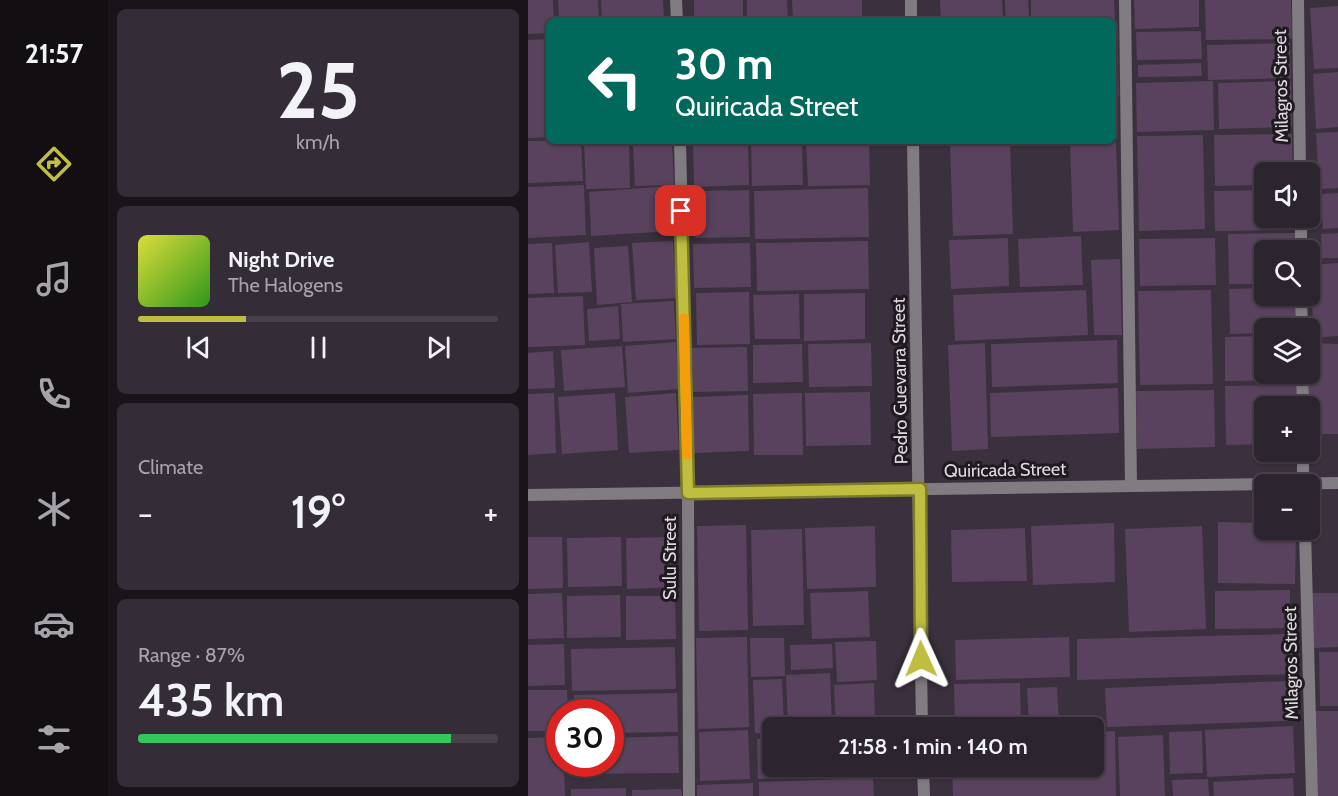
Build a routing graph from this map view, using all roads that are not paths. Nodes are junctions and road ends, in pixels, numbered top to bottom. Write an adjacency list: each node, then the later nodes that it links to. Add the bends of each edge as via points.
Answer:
1 (676, 0): 5 (street)
2 (911, 0): 6 (street)
3 (1125, 0): 13 (street)
4 (1298, 0): 9 (street, Milagros Street)
5 (677, 18)
6 (911, 18)
7 (680, 144): 15 (street, Sulu Street)
8 (913, 144): 14 (street, Pedro Guevarra Street)
9 (1300, 162)
10 (1338, 483): 11 (street, Quiricada Street)
11 (1320, 484)
12 (1254, 485): 13 (street, Quiricada Street)
13 (1131, 486): 14 (street, Quiricada Street)
14 (920, 489): 15 (street, Quiricada Street); 18 (street, Pedro Guevarra Street)
15 (688, 493): 16 (street, Quiricada Street); 20 (street, Sulu Street)
16 (528, 495)
17 (1305, 540): 22 (street, Milagros Street)
18 (922, 717)
19 (923, 777): 21 (street)
20 (689, 796)
21 (924, 796)
22 (1312, 796)

